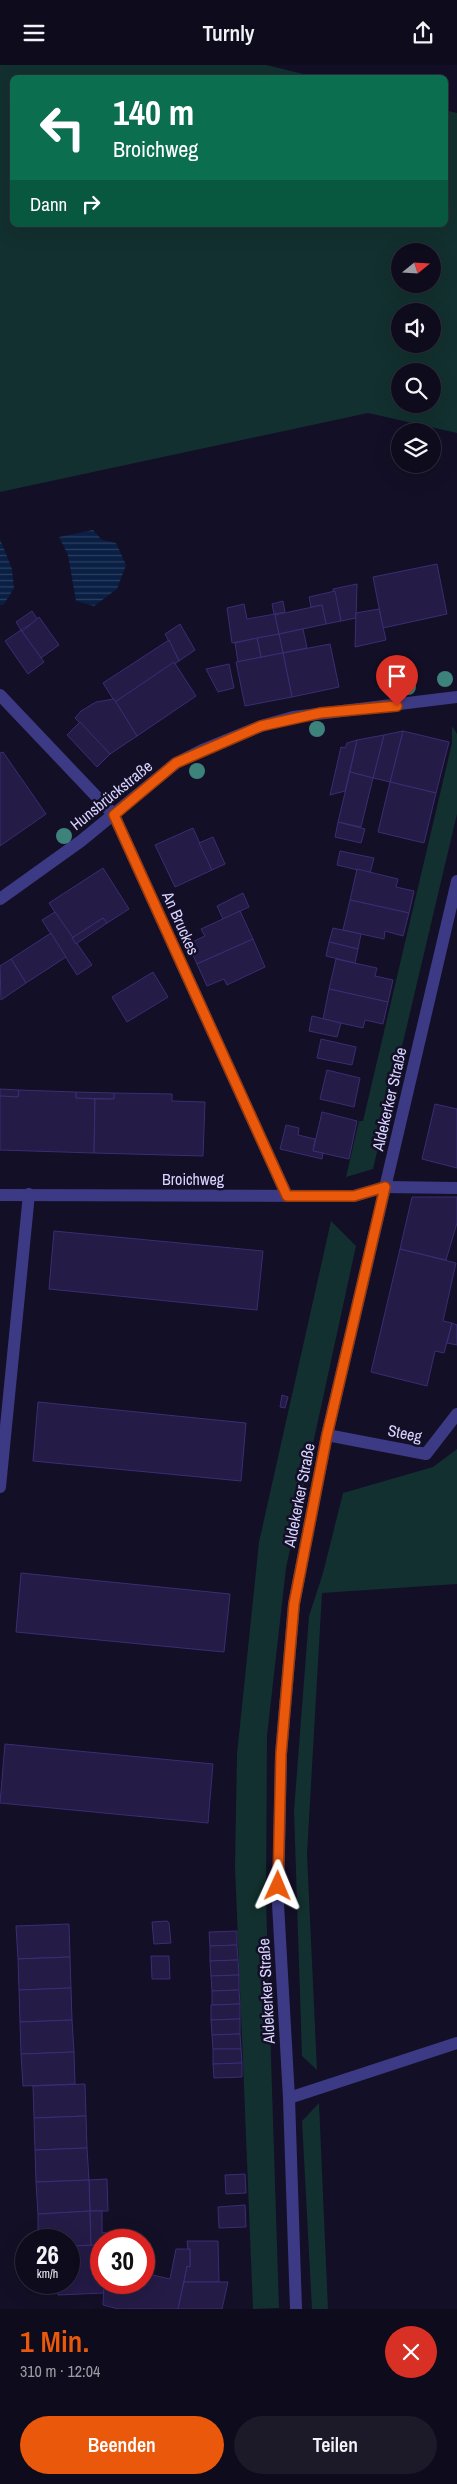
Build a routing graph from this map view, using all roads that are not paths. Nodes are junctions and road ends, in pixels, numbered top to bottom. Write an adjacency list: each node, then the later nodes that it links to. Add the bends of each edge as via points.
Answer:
1 (0, 695): 3 (street, An Bruckes)
2 (457, 697): 3 (street, Hunsbrückstraße, via 320,713 261,726 176,763)
3 (114, 815): 5 (street, Hunsbrückstraße); 10 (street, An Bruckes)
4 (457, 881): 6 (street, Aldekerker Straße)
5 (0, 899)
6 (385, 1187): 7 (street, Broichweg); 10 (street, Broichweg, via 354,1196); 12 (street, Aldekerker Straße)
7 (457, 1188)
8 (0, 1195): 9 (street, Broichweg)
9 (29, 1195): 10 (street, Broichweg); 13 (street)
10 (287, 1196)
11 (457, 1414): 12 (street, Steeg, via 426,1454)
12 (327, 1435): 15 (street, Aldekerker Straße, via 294,1604 281,1754 278,1904)
13 (0, 1487)
14 (457, 2043): 15 (street)
15 (289, 2098): 16 (street, Aldekerker Straße)
16 (296, 2309)

